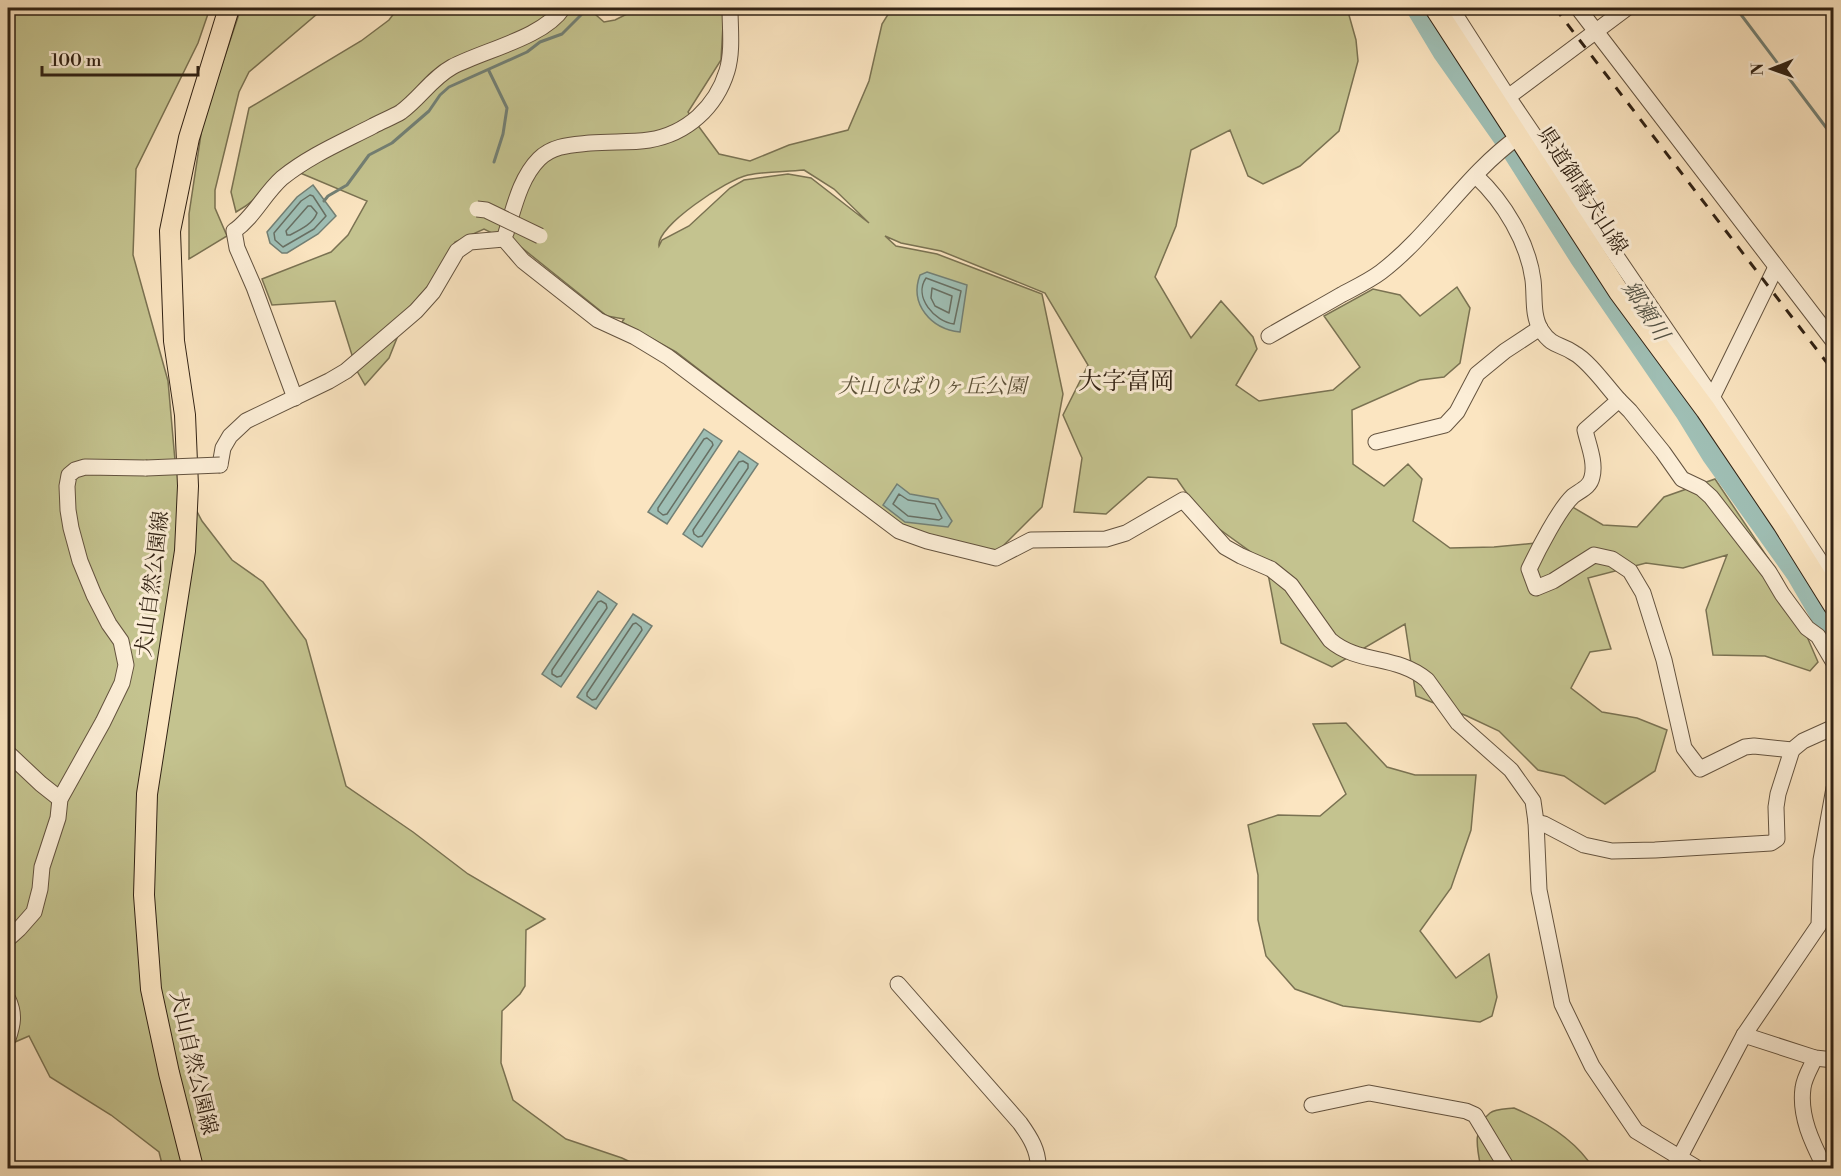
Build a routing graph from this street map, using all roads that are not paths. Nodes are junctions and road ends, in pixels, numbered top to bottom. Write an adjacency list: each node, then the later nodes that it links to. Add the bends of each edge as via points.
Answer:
1 (230, 8): 41 (main road, 犬山自然公園線, via 189,138 170,231 174,341 185,415 188,486 185,551 147,794 144,895 151,989)
2 (563, 8): 19 (street, via 539,28 439,75 400,112 302,162 279,180 247,222 234,231 237,248)
3 (730, 8): 14 (street, via 727,70 719,91 700,117 667,136 649,140 552,149 527,174)
4 (1435, 8): 9 (main road, 県道御嵩犬山線)
5 (1451, 8): 9 (street)
6 (1578, 8): 8 (street)
7 (1627, 8): 8 (street)
8 (1596, 31): 9 (street); 15 (street)
9 (1502, 101): 10 (main road, 県道御嵩犬山線); 21 (street)
10 (1515, 140): 11 (street, via 1497,152); 21 (main road, 県道御嵩犬山線, via 1619,292)
11 (1476, 176): 16 (street, via 1491,190 1526,252); 17 (street, via 1380,272)
12 (477, 209): 13 (street, bridge)
13 (540, 236)
14 (504, 239): 19 (street, via 470,242 457,251 433,292 416,311 346,371); 31 (street, via 523,261 598,320 668,357 899,531 996,558 1031,540 1106,539 1126,533 1183,500 1226,547 1271,568 1292,585 1337,647 1355,656 1398,664 1427,680 1458,723 1511,770 1533,801)
15 (1776, 267): 18 (street); 21 (street)
16 (1540, 328): 20 (street, via 1554,345 1575,353); 22 (street, via 1477,374 1457,412 1445,425)
17 (1269, 336)
18 (1833, 342)
19 (295, 398): 30 (street, bridge, via 246,421 230,436 220,465 86,467 69,475 68,510 77,550 94,595 121,641 126,665 122,683 103,722)
20 (1618, 400): 25 (street, via 1664,452 1682,479 1711,496 1807,628 1818,636); 27 (street, via 1585,430 1593,476 1589,485 1571,498 1541,543 1529,569 1536,588 1594,555 1612,559 1630,571 1643,592 1665,660 1684,748 1700,769 1745,747)
21 (1709, 403): 23 (street); 24 (main road, 県道御嵩犬山線)
22 (1376, 442)
23 (1833, 582)
24 (1833, 606)
25 (1833, 663)
26 (1833, 727): 27 (street)
27 (1792, 750): 31 (street, via 1777,801 1776,839 1771,843 1612,851 1584,845)
28 (8, 753): 30 (street)
29 (1833, 788): 35 (street, via 1821,860 1819,925)
30 (60, 799): 32 (street, via 34,912)
31 (1536, 822): 40 (street, via 1539,890 1562,1004 1592,1066 1635,1131)
32 (8, 939)
33 (898, 984): 42 (street, via 1020,1123 1032,1139)
34 (8, 999): 36 (street, via 13,1023)
35 (1744, 1035): 37 (street); 40 (street)
36 (8, 1039)
37 (1815, 1058): 38 (street); 45 (street, via 1803,1087 1804,1120)
38 (1833, 1060)
39 (1312, 1105): 43 (street, via 1369,1093 1466,1111 1475,1115)
40 (1677, 1164): 44 (street)
41 (193, 1168)
42 (1038, 1168)
43 (1508, 1168)
44 (1696, 1168)
45 (1825, 1168)

